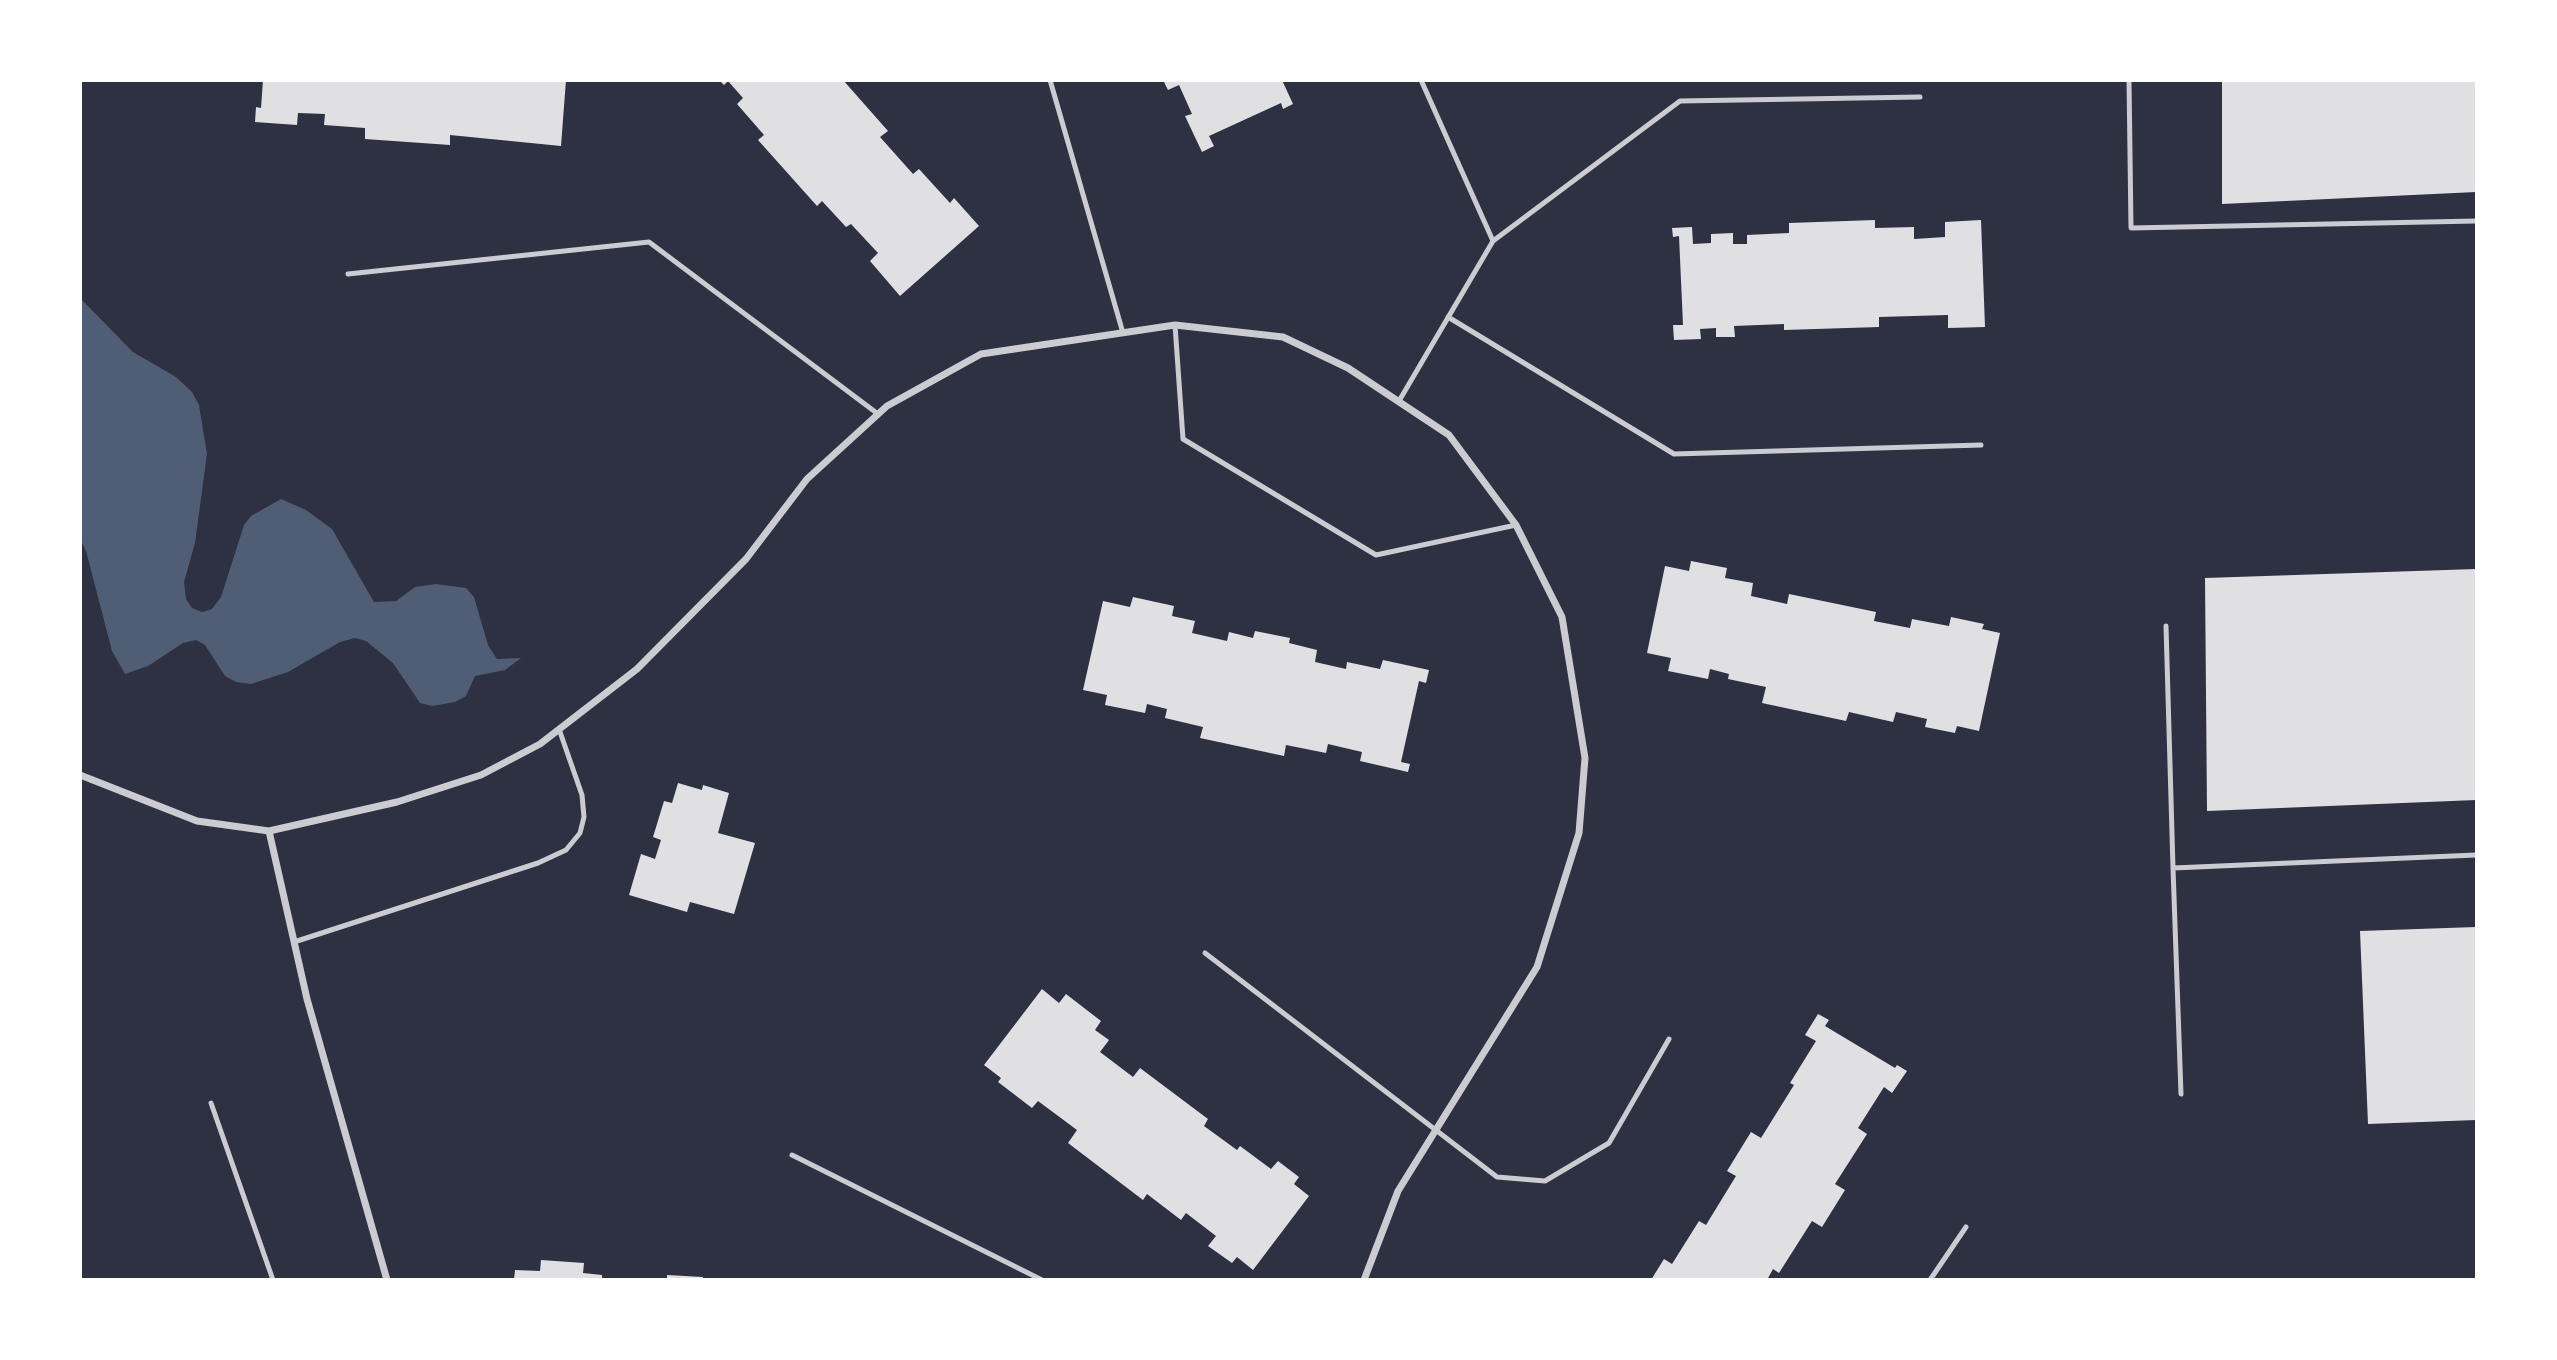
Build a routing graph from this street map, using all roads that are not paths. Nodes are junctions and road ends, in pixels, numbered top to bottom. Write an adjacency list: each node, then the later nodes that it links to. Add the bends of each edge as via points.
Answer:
1 (1050, 80): 10 (lane)
2 (1420, 80): 6 (lane)
3 (2129, 80): 5 (lane, via 2132,228)
4 (1920, 97): 6 (lane, via 1680,101)
5 (2476, 221)
6 (1493, 242): 8 (lane)
7 (348, 274): 12 (lane, via 649,242)
8 (1448, 317): 11 (lane); 13 (lane, via 1674,454)
9 (1175, 325): 10 (street); 11 (street, via 1283,337 1348,368); 14 (lane, via 1183,439 1376,555)
10 (1123, 332): 12 (street, via 981,354)
11 (1399, 401): 14 (street, via 1450,435)
12 (878, 414): 16 (street, via 807,480 746,559 637,669)
13 (1981, 445)
14 (1516, 525): 26 (street, via 1562,617 1586,758 1579,833 1537,967)
15 (2166, 626): 20 (lane)
16 (559, 729): 18 (street, via 481,775 397,802); 21 (lane, via 582,795 584,817 580,832 566,850)
17 (80, 775): 18 (street, via 197,821)
18 (269, 831): 21 (street)
19 (2476, 855): 20 (lane)
20 (2173, 868): 24 (lane)
21 (294, 942): 30 (street)
22 (1205, 953): 26 (lane)
23 (1669, 1039): 26 (lane, via 1609,1143 1545,1181 1497,1177)
24 (2181, 1094)
25 (211, 1103): 29 (lane)
26 (1435, 1133): 32 (street, via 1398,1191)
27 (792, 1155): 31 (lane)
28 (1966, 1227): 33 (lane)
29 (273, 1279)
30 (387, 1279)
31 (1042, 1279)
32 (1364, 1279)
33 (1930, 1279)

